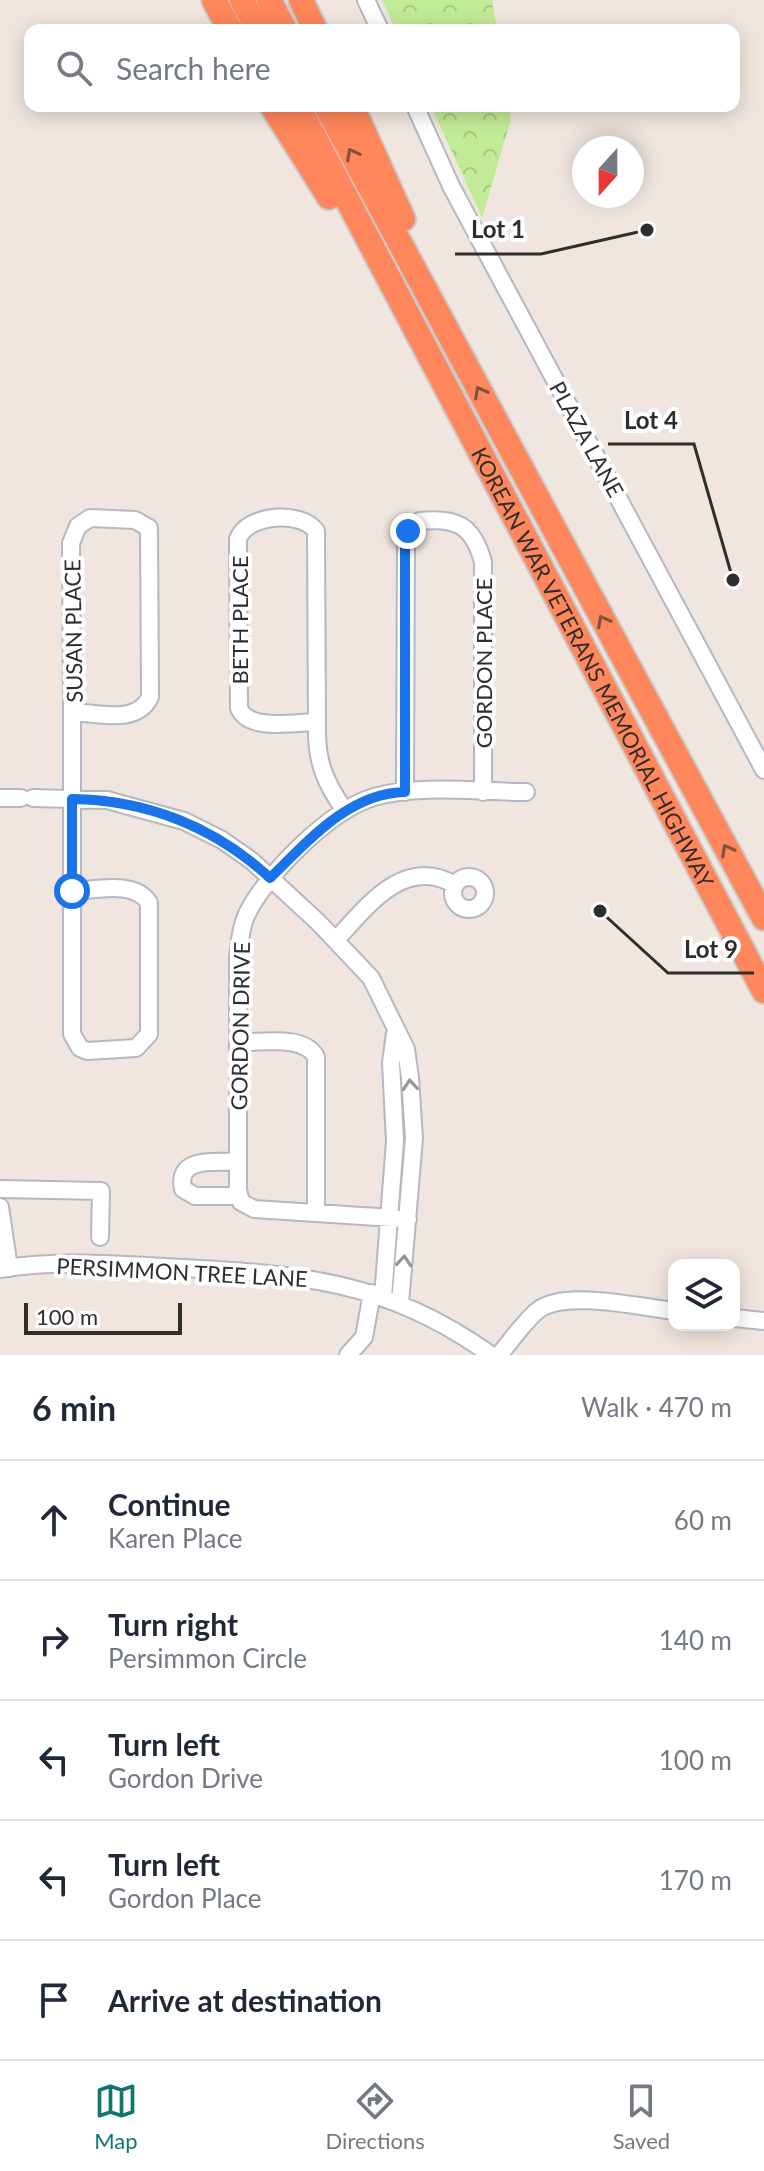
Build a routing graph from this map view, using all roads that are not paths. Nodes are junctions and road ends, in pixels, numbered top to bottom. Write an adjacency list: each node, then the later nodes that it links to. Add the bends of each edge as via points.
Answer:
1 (214, 0): 6 (highway)
2 (242, 0): 7 (highway)
3 (269, 0): 8 (highway)
4 (301, 0): 9 (highway)
5 (366, 0): 10 (street)
6 (227, 24)
7 (255, 24)
8 (282, 24)
9 (312, 24)
10 (377, 24)
11 (276, 112): 17 (highway, KOREAN WAR VETERANS MEMORIAL HIGHWAY)
12 (301, 112): 17 (highway, KOREAN WAR VETERANS MEMORIAL HIGHWAY)
13 (329, 112): 16 (highway, KOREAN WAR VETERANS MEMORIAL HIGHWAY, one-way to 13)
14 (355, 112): 16 (highway, KOREAN WAR VETERANS MEMORIAL HIGHWAY, via 423,264)
15 (418, 112): 20 (street, PLAZA LANE, via 451,186)
16 (429, 297): 30 (highway, KOREAN WAR VETERANS MEMORIAL HIGHWAY, one-way to 16)
17 (421, 345): 32 (highway, KOREAN WAR VETERANS MEMORIAL HIGHWAY)
18 (72, 712): 18 (street, SUSAN PLACE, via 73,535 90,518 135,520 149,528 150,536 150,697 132,715); 25 (street, SUSAN PLACE)
19 (317, 722): 19 (street, BETH PLACE, via 316,531 297,519 253,521 238,539 239,708 257,722); 26 (street, BETH PLACE, via 321,770)
20 (764, 770)
21 (405, 792): 22 (street, GORDON DRIVE); 22 (street, GORDON PLACE, via 406,536 420,521 447,518 461,525 480,549 483,562); 26 (street, GORDON DRIVE, via 372,797)
22 (483, 792): 23 (street, GORDON DRIVE)
23 (526, 792)
24 (0, 798): 25 (street)
25 (72, 799): 27 (street, via 107,800 184,821 222,840); 29 (street, SUSAN PLACE)
26 (345, 811): 27 (street, GORDON DRIVE)
27 (270, 878): 31 (street); 34 (street, GORDON DRIVE, via 242,926)
28 (455, 885): 31 (street, via 429,874 398,882 379,893)
29 (72, 891): 29 (street, SUSAN PLACE, via 130,889 145,895 149,903 149,1034 136,1048 97,1053 80,1048 72,1034)
30 (764, 918)
31 (336, 940): 33 (street, via 371,978)
32 (764, 991)
33 (395, 1033): 35 (street, one-way to 33, via 406,1049); 36 (street)
34 (238, 1042): 37 (street, GORDON DRIVE); 41 (street, via 301,1043 316,1057)
35 (413, 1121): 36 (street); 43 (street)
36 (395, 1126): 42 (street)
37 (238, 1162): 39 (street, GORDON DRIVE); 39 (street, via 197,1162 181,1182 195,1196)
38 (0, 1189): 44 (street, via 101,1191)
39 (239, 1196): 41 (street, via 254,1209)
40 (0, 1207): 45 (street)
41 (316, 1213): 42 (street)
42 (390, 1218): 43 (street); 46 (street)
43 (408, 1219): 47 (street, one-way to 43)
44 (100, 1237)
45 (4, 1268): 46 (street, PERSIMMON TREE LANE, via 105,1265 278,1273)
46 (378, 1295): 47 (street, PERSIMMON TREE LANE); 51 (street, via 364,1337)
47 (400, 1303): 52 (street, PERSIMMON TREE LANE)
48 (668, 1310): 53 (street, via 577,1300 548,1304)
49 (740, 1319): 50 (street)
50 (764, 1321)
51 (348, 1355)
52 (491, 1355)
53 (499, 1355)

